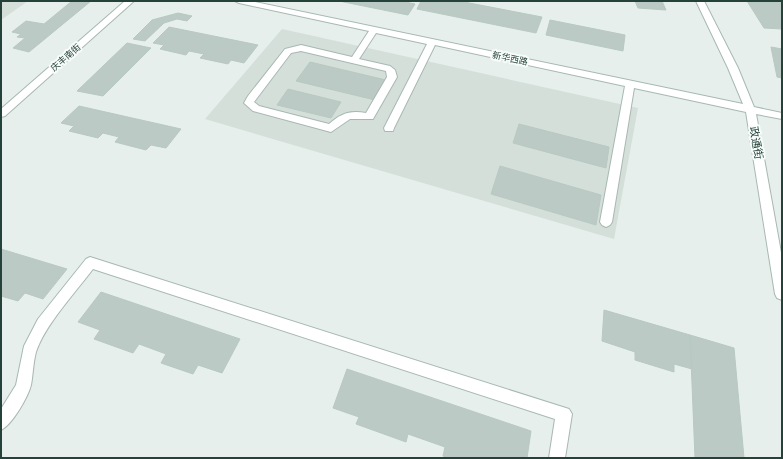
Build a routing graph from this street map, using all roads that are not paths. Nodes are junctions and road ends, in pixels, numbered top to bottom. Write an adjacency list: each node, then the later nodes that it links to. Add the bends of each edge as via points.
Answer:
1 (130, 1): 9 (street, 庆丰南街)
2 (239, 1): 4 (street, 新华西路)
3 (700, 1): 8 (street, 政通街, via 733,68)
4 (374, 30): 5 (street, 新华西路); 6 (street)
5 (432, 42): 7 (street, 新华西路); 11 (street)
6 (354, 60): 6 (street, via 387,68 391,73 392,77 369,117 349,114 331,128 256,109 249,103 288,51 300,48)
7 (630, 84): 8 (street, 新华西路); 12 (street)
8 (750, 110): 10 (street, 新华西路); 13 (street, 政通街)
9 (1, 114)
10 (782, 116)
11 (389, 128)
12 (606, 222)
13 (782, 294)
14 (1, 422): 15 (street, via 23,386 29,351 43,324 90,263 564,414)
15 (557, 458)

